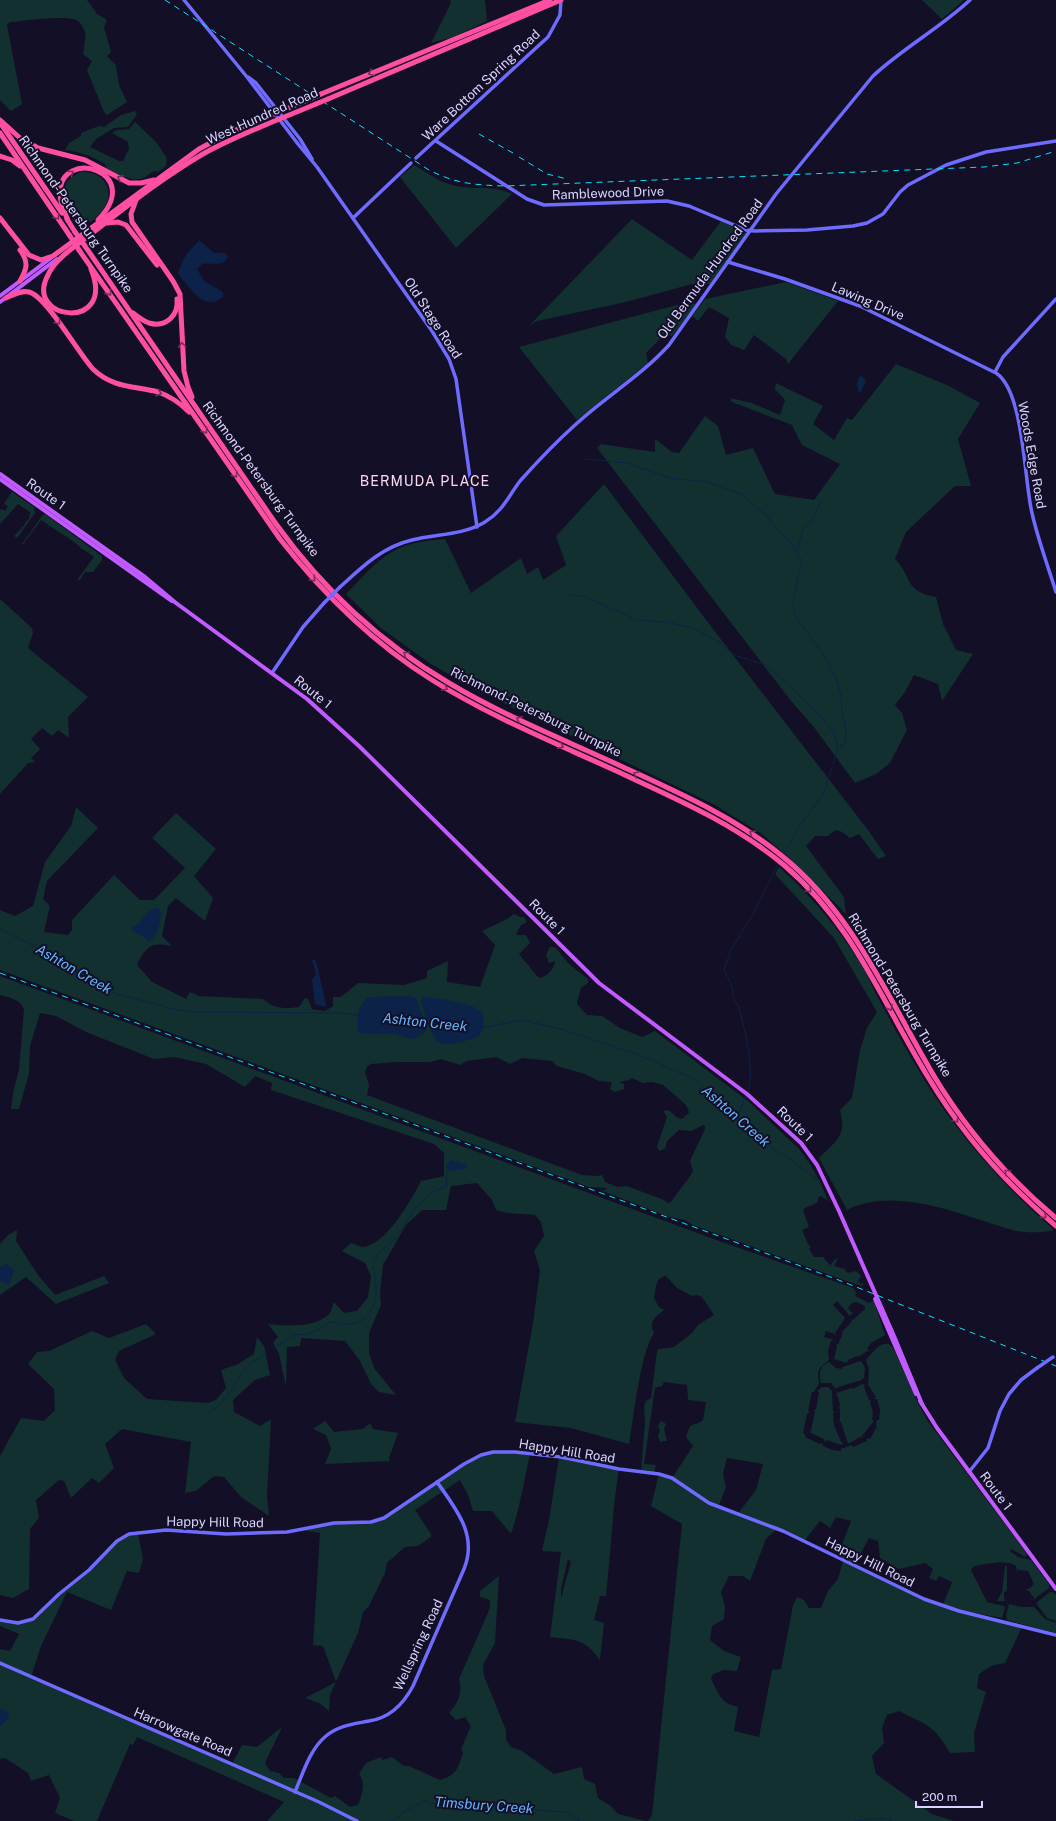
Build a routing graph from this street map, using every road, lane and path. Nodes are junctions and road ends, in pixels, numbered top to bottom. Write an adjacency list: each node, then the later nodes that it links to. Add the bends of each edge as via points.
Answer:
1 (184, 0): 6 (street, Old Stage Road)
2 (561, 0): 4 (highway, West Hundred Road); 10 (street, Ware Bottom Spring Road, via 560,15 548,37)
3 (970, 0): 27 (street, Old Bermuda Hundred Road, via 873,76 776,194)
4 (548, 2): 5 (highway, West Hundred Road); 5 (highway, West Hundred Road, via 401,61)
5 (394, 67): 6 (highway, West Hundred Road, one-way to 6, bridge); 7 (highway, West Hundred Road, bridge, via 388,73)
6 (277, 113): 7 (street, Old Stage Road); 12 (highway, West Hundred Road)
7 (281, 119): 14 (highway, West Hundred Road, via 240,135); 23 (street, Old Stage Road, via 300,139 316,167)
8 (0, 121): 20 (highway, one-way to 8, via 129,183 85,160 38,148 20,138); 24 (highway, Richmond-Petersburg Turnpike)
9 (0, 133): 19 (highway, Richmond-Petersburg Turnpike)
10 (436, 141): 16 (street, Ware Bottom Spring Road); 27 (street, Ramblewood Drive, via 536,203 544,205 668,201 690,206)
11 (1056, 141): 27 (street, Ramblewood Drive, via 986,152 946,165 908,185 884,214 867,223 812,230)
12 (207, 145): 13 (highway, West Hundred Road); 14 (highway)
13 (199, 149): 17 (highway); 20 (highway, West Hundred Road)
14 (203, 154): 17 (highway, West Hundred Road)
15 (0, 156): 19 (highway, via 12,160)
16 (416, 158)
17 (195, 159): 21 (highway, West Hundred Road)
18 (412, 163): 23 (street)
19 (28, 174): 31 (highway, Richmond-Petersburg Turnpike, one-way to 31, bridge)
20 (157, 180): 28 (highway, West Hundred Road)
21 (136, 200): 26 (highway, West Hundred Road); 40 (highway, one-way to 21, via 185,377 180,294 132,222 131,214)
22 (0, 218): 30 (highway, via 29,255 38,259)
23 (353, 218): 44 (street, Old Stage Road, via 452,364)
24 (68, 221): 28 (highway, one-way to 28, via 60,195 65,178 81,168 91,168 101,173 111,187 111,201 101,217); 38 (highway, Richmond-Petersburg Turnpike, bridge)
25 (0, 223): 33 (highway, via 26,261 26,270)
26 (104, 224): 29 (highway, West Hundred Road); 38 (highway, via 118,222 129,228 171,284 176,295 175,313 164,323 146,322)
27 (750, 231): 32 (street, Old Bermuda Hundred Road)
28 (83, 234): 30 (highway, West Hundred Road)
29 (73, 247): 31 (highway, via 53,266 45,281 45,296 54,308 72,314 83,310 91,303 96,286); 35 (main road, West Hundred Road)
30 (53, 256): 33 (main road, West Hundred Road)
31 (87, 261): 41 (highway, Richmond-Petersburg Turnpike, one-way to 41)
32 (728, 262): 39 (street, Lawing Drive, via 860,306); 44 (street, Old Bermuda Hundred Road, via 663,351 575,424 520,482 500,511)
33 (20, 281): 34 (main road, West Hundred Road)
34 (0, 296)
35 (6, 298): 37 (main road, West Hundred Road); 41 (highway, one-way to 41, via 23,292 36,295 101,376 122,386 166,396)
36 (1056, 299): 39 (street, via 1003,357)
37 (0, 302)
38 (129, 309): 40 (highway, Richmond-Petersburg Turnpike)
39 (995, 372): 45 (street, Woods Edge Road, via 1004,380 1014,402 1032,512)
40 (198, 409): 48 (highway, Richmond-Petersburg Turnpike, one-way to 40, via 1001,1165 957,1110 935,1077 856,938 821,892 793,865 755,835 715,810 482,701 391,644 345,604 300,556)
41 (196, 419): 49 (highway, Richmond-Petersburg Turnpike, one-way to 49, via 268,524 302,568 346,613 395,654 442,686 488,711 706,813 742,834 780,862 823,904 847,936 870,972 926,1074 970,1138 1011,1185)
42 (0, 474): 46 (main road, Route 1, via 139,572)
43 (0, 479): 46 (main road, Route 1)
44 (477, 527): 47 (street, Old Bermuda Hundred Road, bridge, via 412,540 394,546 370,560 324,603)
45 (1056, 592)
46 (176, 603): 47 (main road, Route 1)
47 (272, 673): 51 (main road, Route 1, via 307,699 359,746 599,983 747,1094 801,1143 818,1165 911,1386 934,1424)
48 (1056, 1218)
49 (1056, 1226)
50 (1054, 1356): 51 (street, bridge, via 1021,1380 1009,1394 1000,1411 988,1448)
51 (969, 1472): 53 (main road, Route 1)
52 (437, 1482): 54 (street, Happy Hill Road, via 384,1518 371,1522 334,1523 279,1533 226,1534 166,1530 129,1534 117,1541 89,1570 33,1619 18,1623); 55 (street, Happy Hill Road, via 474,1458 499,1452 569,1458 664,1476 678,1482 709,1503 787,1533 926,1600 959,1611); 57 (street, Wellspring Road, via 465,1526 469,1552 464,1570 413,1686 403,1701 390,1713 375,1720 339,1728 322,1740 311,1756)
53 (1056, 1589)
54 (0, 1620)
55 (1056, 1635)
56 (0, 1664): 57 (street, Harrowgate Road)
57 (295, 1792): 58 (street, Harrowgate Road)
58 (357, 1821)

